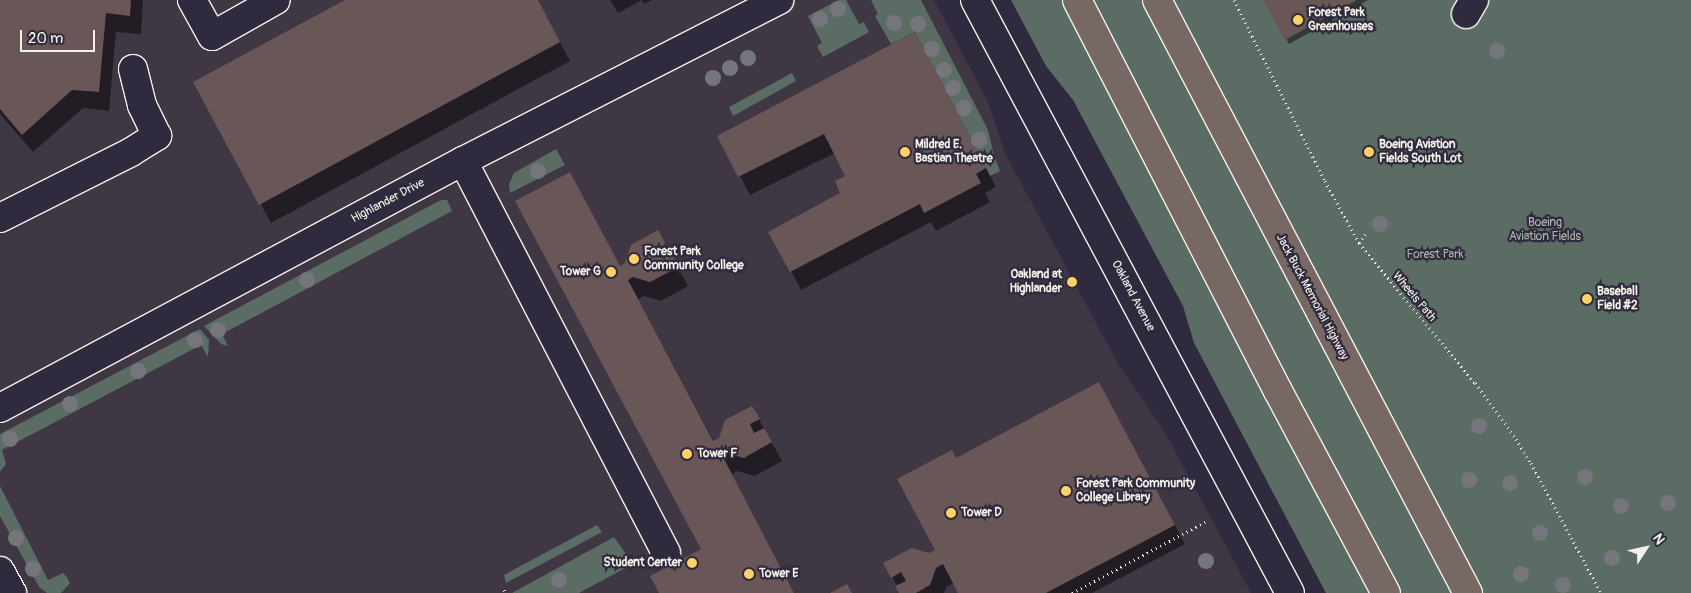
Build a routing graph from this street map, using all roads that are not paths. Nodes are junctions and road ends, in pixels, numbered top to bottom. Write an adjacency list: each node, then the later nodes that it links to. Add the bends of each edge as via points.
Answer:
1 (192, 0): 2 (street, via 212,36)
2 (276, 0)
3 (779, 0): 8 (street, Highlander Drive)
4 (975, 0): 14 (street, Oakland Avenue)
5 (1077, 0): 15 (highway)
6 (1158, 0): 16 (highway, Jack Buck Memorial Highway)
7 (133, 69): 9 (street, via 142,105 157,136)
8 (463, 161): 10 (street, Highlander Drive); 11 (street)
9 (0, 218)
10 (0, 408)
11 (666, 553)
12 (0, 571): 13 (street)
13 (12, 593)
14 (1290, 593)
15 (1386, 593)
16 (1468, 593)

